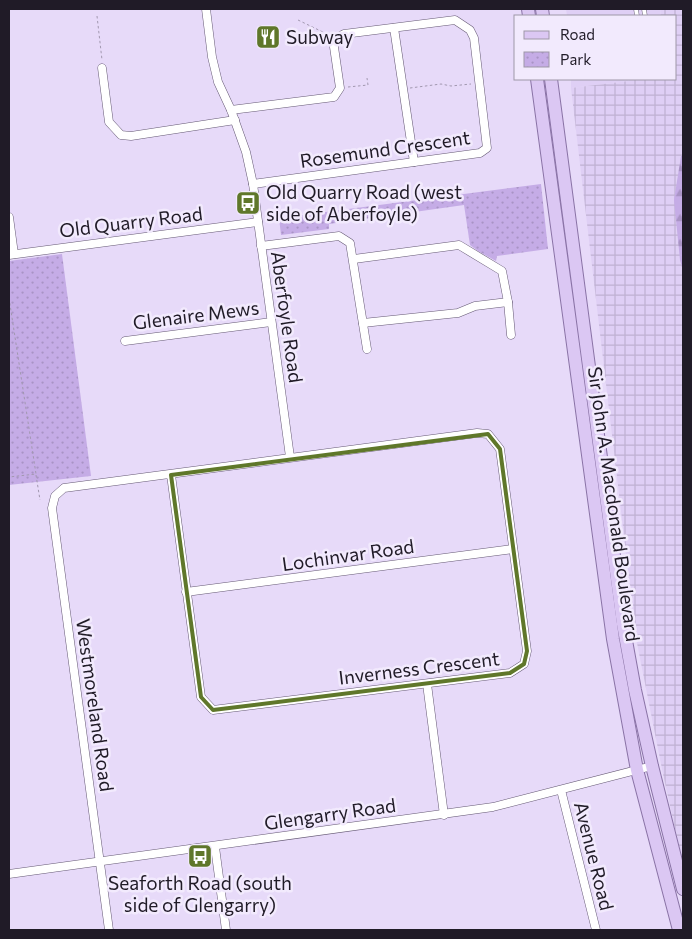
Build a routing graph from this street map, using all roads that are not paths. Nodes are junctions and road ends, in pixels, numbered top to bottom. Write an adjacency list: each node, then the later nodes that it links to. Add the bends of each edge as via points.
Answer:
1 (206, 9): 6 (street, Aberfoyle Road, via 218,82)
2 (394, 28): 6 (street, Rosemund Crescent, via 344,34 337,38 334,46 340,88 334,97); 8 (street); 8 (street, Rosemund Crescent, via 455,20 470,30 474,38 487,148 480,154)
3 (102, 68): 7 (street, via 109,122 121,135)
4 (537, 80): 28 (main road, Sir John A. Macdonald Boulevard, via 612,638)
5 (551, 80): 27 (main road, Sir John A. Macdonald Boulevard, via 623,624)
6 (231, 110): 7 (street, Aberfoyle Road)
7 (235, 120): 9 (street, Aberfoyle Road)
8 (414, 162): 9 (street, Rosemund Crescent)
9 (253, 184): 11 (street, Aberfoyle Road)
10 (9, 217): 13 (street)
11 (258, 222): 12 (street, Aberfoyle Road); 13 (street, Old Quarry Road)
12 (261, 246): 14 (street, via 340,236 350,243); 16 (street, Aberfoyle Road)
13 (11, 254)
14 (354, 259): 15 (street, via 459,245 502,271); 17 (street)
15 (508, 302): 17 (street, via 475,306 458,313); 18 (street)
16 (271, 322): 19 (street, Glenaire Mews); 21 (street, Aberfoyle Road)
17 (363, 323): 20 (street)
18 (511, 335)
19 (125, 341)
20 (366, 349)
21 (290, 457): 22 (street, Inverness Crescent); 24 (street, Inverness Crescent, via 477,432 488,434 500,450)
22 (171, 474): 23 (street, Inverness Crescent); 25 (street, Inverness Crescent)
23 (64, 488): 32 (street, Westmoreland Road, via 55,496 52,508)
24 (513, 549): 25 (street, Lochinvar Road); 26 (street, Inverness Crescent, via 526,652 524,664 510,673)
25 (186, 592): 26 (street, Inverness Crescent, via 201,697 213,710)
26 (427, 684): 30 (street)
27 (652, 766): 28 (street, Glengarry Road); 34 (main road, Sir John A. Macdonald Boulevard)
28 (636, 770): 29 (street, Glengarry Road); 38 (main road, Sir John A. Macdonald Boulevard)
29 (561, 790): 30 (street, Glengarry Road); 37 (street, Avenue Road)
30 (444, 815): 31 (street, Glengarry Road)
31 (215, 846): 32 (street, Glengarry Road); 36 (street)
32 (99, 861): 33 (street, Glengarry Road); 35 (street, Westmoreland Road)
33 (9, 874)
34 (683, 889)
35 (108, 930)
36 (226, 930)
37 (596, 930)
38 (679, 930)

